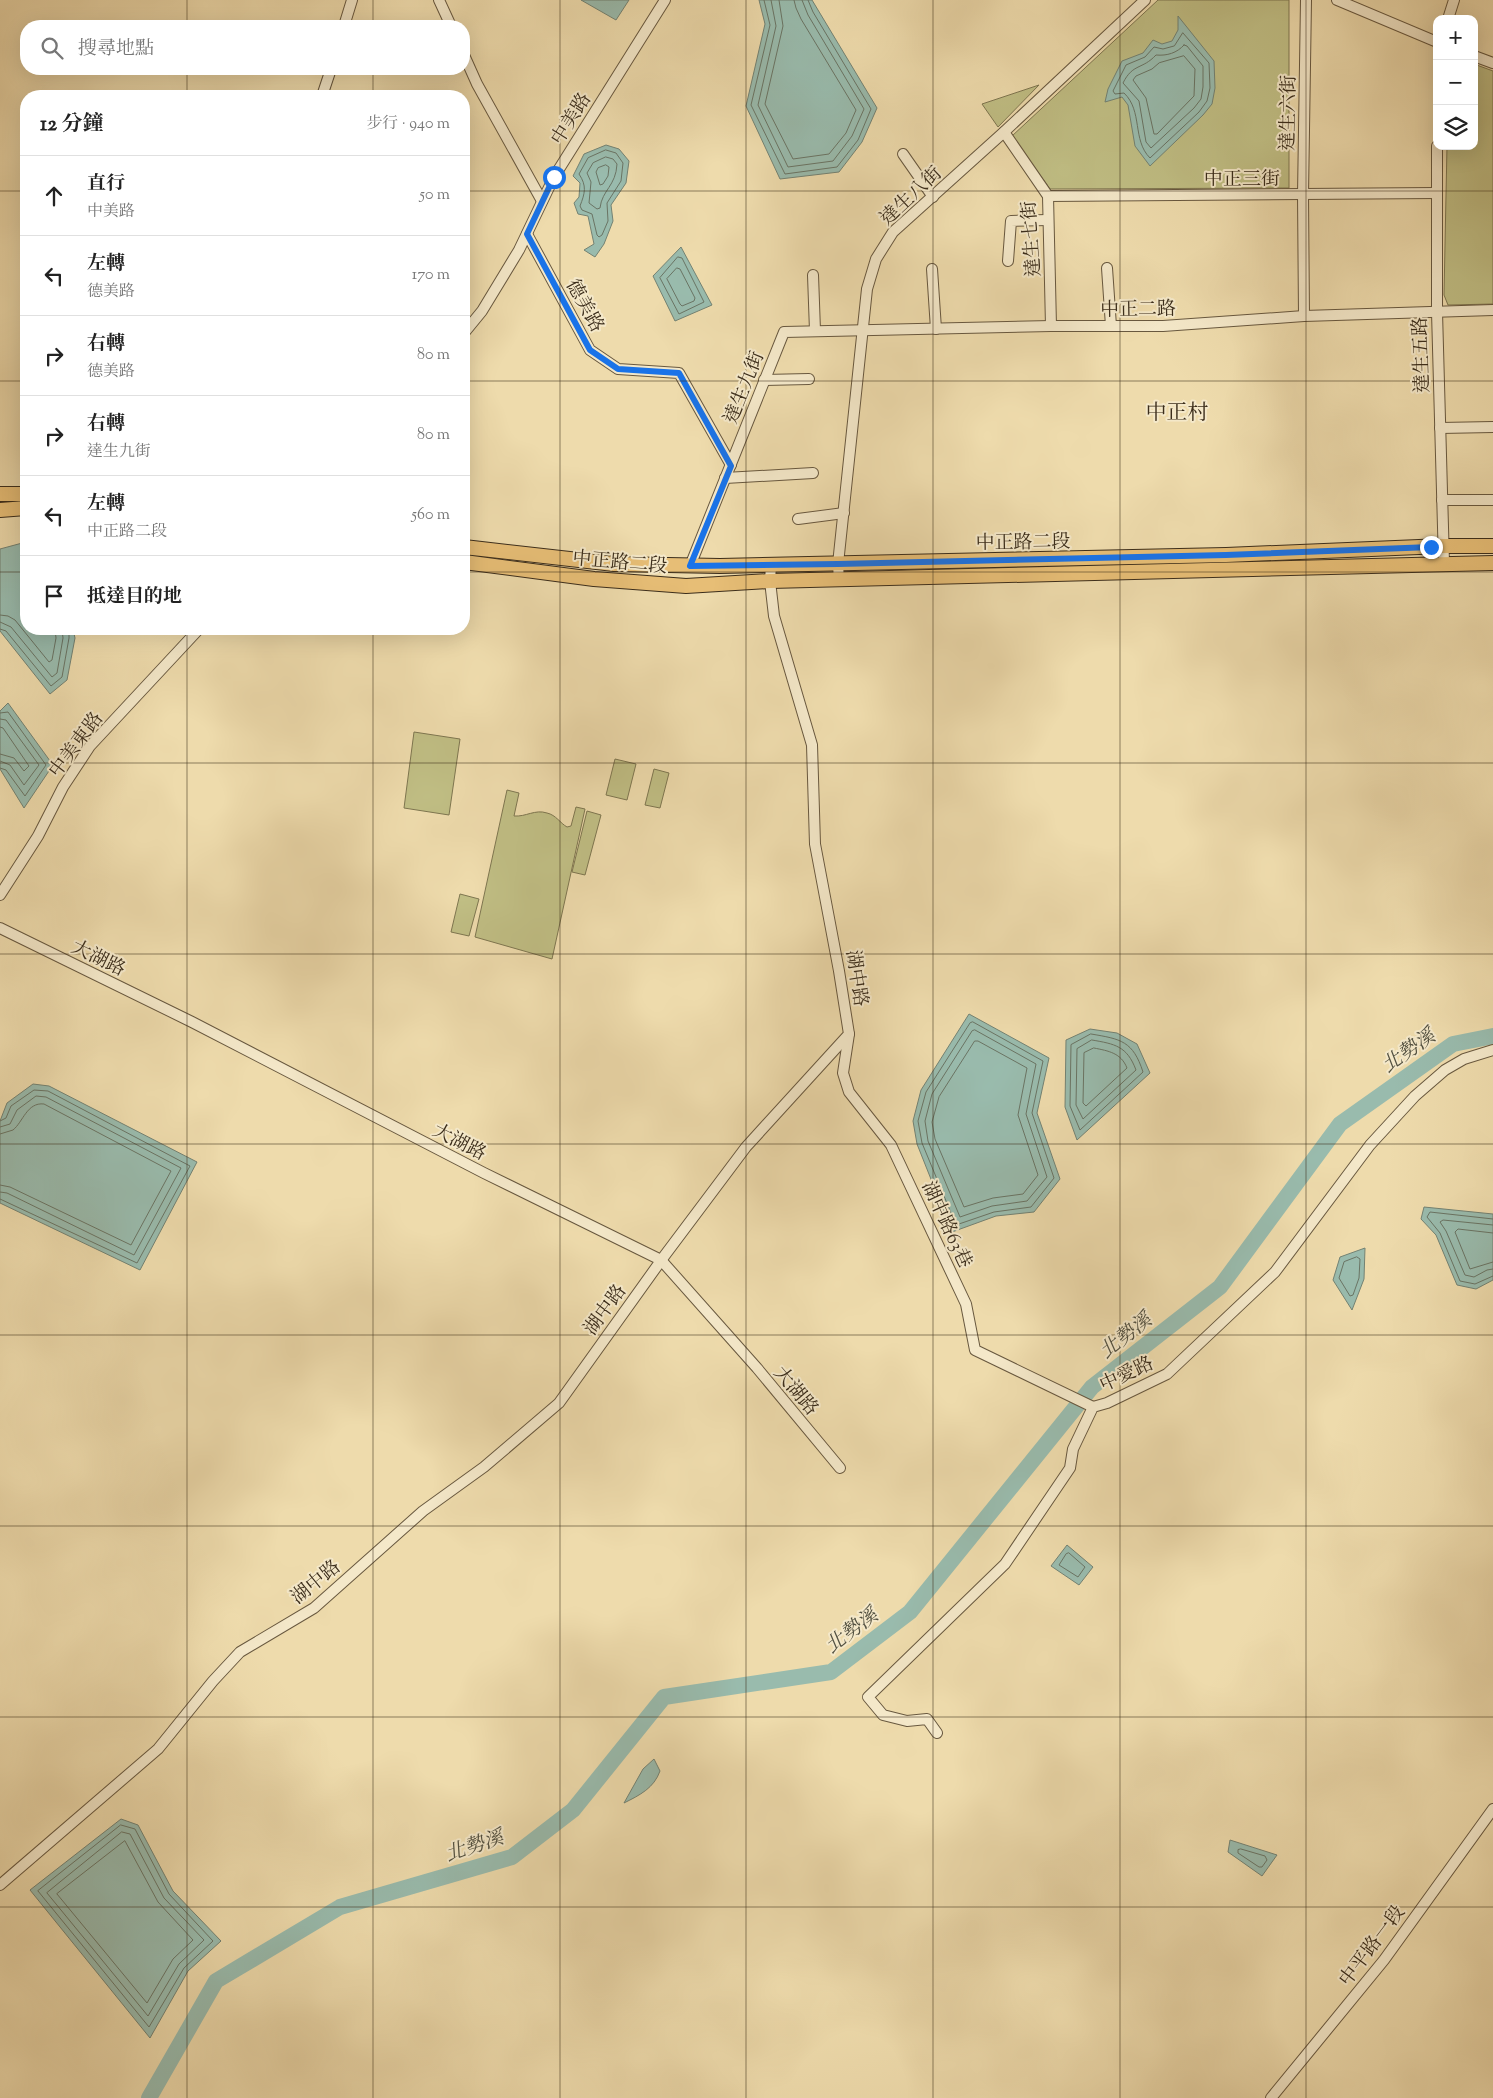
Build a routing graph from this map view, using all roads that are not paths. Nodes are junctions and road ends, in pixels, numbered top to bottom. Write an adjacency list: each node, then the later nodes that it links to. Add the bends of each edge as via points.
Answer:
1 (352, 0): 9 (street)
2 (439, 0): 10 (street)
3 (665, 0): 24 (street, 中美路)
4 (1145, 0): 17 (street, 達生八街)
5 (1306, 0): 21 (street, 達生六街)
6 (1337, 0): 11 (street)
7 (1454, 0): 8 (street)
8 (1449, 15)
9 (346, 20)
10 (448, 20)
11 (1433, 40)
12 (1478, 57): 13 (street)
13 (1493, 63)
14 (470, 68): 24 (street)
15 (329, 75): 16 (street)
16 (324, 90)
17 (1004, 132): 22 (street, 達生七街); 23 (street, 達生八街)
18 (1437, 150): 20 (street, 達生五路)
19 (903, 154): 23 (street)
20 (1436, 193): 21 (street, 中正三街); 32 (street, 達生五路)
21 (1303, 195): 22 (street, 中正三街); 33 (street, 達生六街)
22 (1048, 196): 25 (street, 達生七街)
23 (933, 197): 39 (street, 達生八街, via 893,232 876,258 867,289)
24 (542, 201): 26 (street, 中美路)
25 (1048, 220): 27 (street, via 1011,221); 35 (street, 達生七街)
26 (527, 234): 34 (street, 中美路); 45 (street, 德美路, via 590,350 618,369 679,373)
27 (1008, 261)
28 (1107, 268): 36 (street)
29 (932, 270): 37 (street)
30 (813, 275): 38 (street)
31 (1493, 310): 32 (street, 中正二路)
32 (1436, 312): 33 (street, 中正二路); 44 (street, 達生五路)
33 (1304, 316): 36 (street, 中正二路, via 1163,326)
34 (470, 326)
35 (1051, 326): 36 (street, 中正二路); 37 (street, 中正二路)
36 (1111, 326)
37 (936, 329): 39 (street, 中正二路)
38 (815, 331): 39 (street, 中正二路); 40 (street, 中正二路)
39 (862, 331): 54 (street, 達生八街)
40 (784, 332): 42 (street, 達生九街)
41 (809, 379): 42 (street)
42 (764, 380): 45 (street, 達生九街)
43 (1493, 427): 44 (street)
44 (1440, 428): 50 (street, 達生五路)
45 (731, 466): 47 (street, 達生九街)
46 (813, 473): 47 (street)
47 (725, 478): 64 (street, 達生九街)
48 (0, 494): 49 (main road)
49 (20, 494)
50 (1442, 500): 51 (street); 56 (street, 達生五路)
51 (1493, 500)
52 (20, 508): 53 (main road)
53 (0, 510)
54 (844, 514): 55 (street); 62 (street, 達生八街)
55 (798, 519)
56 (1443, 546): 57 (main road, 中正路二段); 60 (street, 達生五路); 62 (main road, 中正路二段, via 1226,555)
57 (1493, 546)
58 (470, 548): 64 (main road, 中正路二段, via 614,564)
59 (470, 563): 65 (main road, 中正路二段, via 594,579 686,586)
60 (1444, 563): 61 (main road, 中正路二段); 66 (main road, 中正路二段)
61 (1493, 563)
62 (838, 564): 63 (main road, 中正路二段); 66 (street, 達生八街)
63 (771, 565): 64 (main road, 中正路二段); 65 (street, 湖中路)
64 (690, 566)
65 (770, 581): 66 (main road, 中正路二段); 70 (street, 湖中路, via 774,616 812,745 815,844)
66 (839, 581)
67 (193, 635): 68 (street, 中美東路, via 90,746)
68 (0, 895)
69 (0, 928): 72 (street, 大湖路)
70 (849, 1034): 72 (street, 湖中路, via 746,1147); 73 (street, 湖中路63巷, via 844,1073 849,1092 890,1145 966,1304 975,1350)
71 (1493, 1050): 73 (street, 中愛路, via 1445,1070 1415,1096 1370,1145 1275,1272 1167,1374)
72 (661, 1260): 74 (street, 大湖路); 77 (street, 湖中路, via 558,1403 484,1467 423,1511 314,1608 240,1652 158,1749)
73 (1093, 1407): 75 (street, 中愛路, via 1073,1449 1070,1468 1005,1564 868,1697 882,1715 907,1721 927,1719)
74 (840, 1468)
75 (937, 1733)
76 (1493, 1809): 78 (street, 中平路一段, via 1384,1960)
77 (0, 1885)
78 (1271, 2098)

